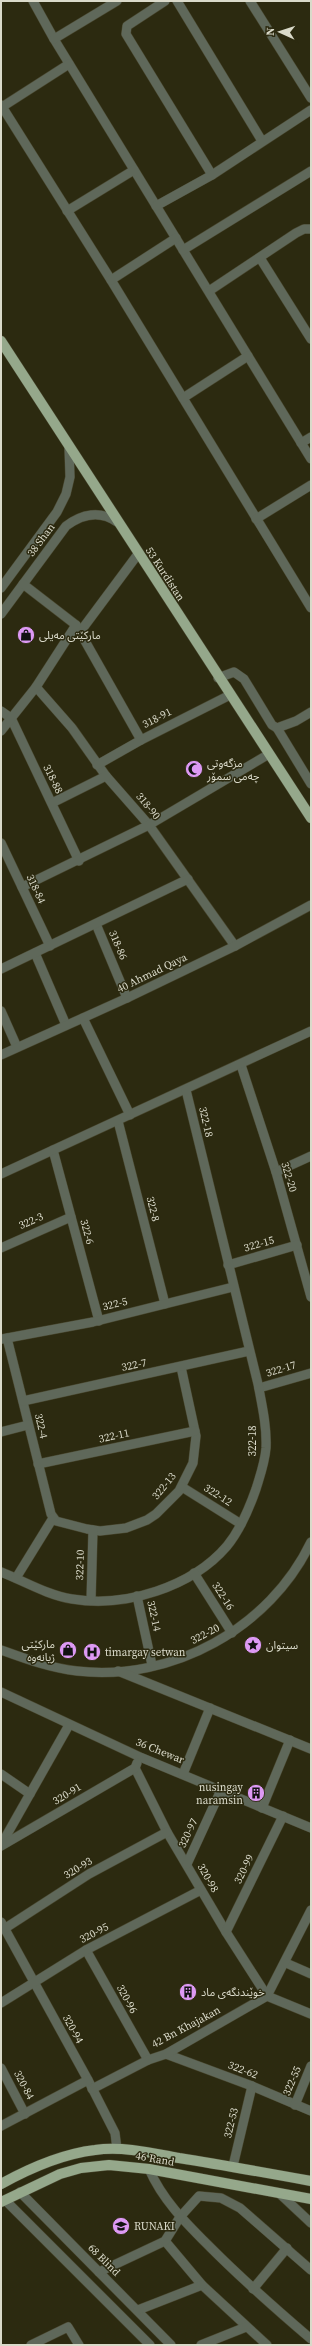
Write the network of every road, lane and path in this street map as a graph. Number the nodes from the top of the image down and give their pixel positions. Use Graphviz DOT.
graph roads {
  1 [pos="33,1"];
  2 [pos="117,1"];
  3 [pos="165,1"];
  4 [pos="177,1"];
  5 [pos="250,1"];
  6 [pos="54,39"];
  7 [pos="69,64"];
  8 [pos="311,98"];
  9 [pos="2,106"];
  10 [pos="311,110"];
  11 [pos="262,141"];
  12 [pos="134,170"];
  13 [pos="311,171"];
  14 [pos="212,174"];
  15 [pos="156,206"];
  16 [pos="67,211"];
  17 [pos="311,229"];
  18 [pos="176,238"];
  19 [pos="183,250"];
  20 [pos="260,258"];
  21 [pos="112,280"];
  22 [pos="209,291"];
  23 [pos="311,339"];
  24 [pos="1,341"];
  25 [pos="248,356"];
  26 [pos="183,398"];
  27 [pos="311,437"];
  28 [pos="301,443"];
  29 [pos="69,448"];
  30 [pos="311,459"];
  31 [pos="311,485"];
  32 [pos="256,520"];
  33 [pos="117,522"];
  34 [pos="138,554"];
  35 [pos="23,584"];
  36 [pos="1,586"];
  37 [pos="311,608"];
  38 [pos="1,614"];
  39 [pos="78,629"];
  40 [pos="218,678"];
  41 [pos="36,687"];
  42 [pos="230,695"];
  43 [pos="1,710"];
  44 [pos="311,712"];
  45 [pos="11,718"];
  46 [pos="277,728"];
  47 [pos="1,731"];
  48 [pos="141,740"];
  49 [pos="269,754"];
  50 [pos="97,765"];
  51 [pos="106,776"];
  52 [pos="311,784"];
  53 [pos="52,803"];
  54 [pos="311,818"];
  55 [pos="148,825"];
  56 [pos="1,843"];
  57 [pos="79,861"];
  58 [pos="188,879"];
  59 [pos="22,887"];
  60 [pos="311,905"];
  61 [pos="96,924"];
  62 [pos="50,946"];
  63 [pos="235,946"];
  64 [pos="35,953"];
  65 [pos="1,969"];
  66 [pos="127,998"];
  67 [pos="1,1011"];
  68 [pos="83,1018"];
  69 [pos="66,1026"];
  70 [pos="311,1031"];
  71 [pos="17,1047"];
  72 [pos="1,1055"];
  73 [pos="241,1065"];
  74 [pos="186,1090"];
  75 [pos="130,1115"];
  76 [pos="118,1121"];
  77 [pos="53,1150"];
  78 [pos="311,1156"];
  79 [pos="276,1172"];
  80 [pos="1,1174"];
  81 [pos="71,1216"];
  82 [pos="297,1245"];
  83 [pos="1,1248"];
  84 [pos="228,1265"];
  85 [pos="309,1278"];
  86 [pos="233,1287"];
  87 [pos="311,1297"];
  88 [pos="165,1304"];
  89 [pos="99,1321"];
  90 [pos="4,1339"];
  91 [pos="249,1351"];
  92 [pos="181,1367"];
  93 [pos="311,1373"];
  94 [pos="259,1388"];
  95 [pos="23,1401"];
  96 [pos="28,1425"];
  97 [pos="195,1431"];
  98 [pos="1,1432"];
  99 [pos="38,1464"];
  100 [pos="182,1486"];
  101 [pos="53,1518"];
  102 [pos="242,1524"];
  103 [pos="93,1530"];
  104 [pos="311,1542"];
  105 [pos="1,1572"];
  106 [pos="194,1573"];
  107 [pos="16,1578"];
  108 [pos="137,1596"];
  109 [pos="91,1600"];
  110 [pos="232,1633"];
  111 [pos="1,1650"];
  112 [pos="152,1665"];
  113 [pos="117,1671"];
  114 [pos="1,1692"];
  115 [pos="210,1708"];
  116 [pos="68,1725"];
  117 [pos="290,1740"];
  118 [pos="311,1749"];
  119 [pos="140,1757"];
  120 [pos="135,1768"];
  121 [pos="1,1774"];
  122 [pos="183,1774"];
  123 [pos="221,1790"];
  124 [pos="30,1794"];
  125 [pos="262,1808"];
  126 [pos="283,1816"];
  127 [pos="311,1828"];
  128 [pos="167,1832"];
  129 [pos="1,1846"];
  130 [pos="187,1864"];
  131 [pos="201,1890"];
  132 [pos="311,1910"];
  133 [pos="3,1926"];
  134 [pos="226,1932"];
  135 [pos="86,1950"];
  136 [pos="286,1963"];
  137 [pos="311,1974"];
  138 [pos="34,1983"];
  139 [pos="268,1996"];
  140 [pos="1,2003"];
  141 [pos="311,2014"];
  142 [pos="166,2054"];
  143 [pos="148,2060"];
  144 [pos="311,2066"];
  145 [pos="1,2068"];
  146 [pos="88,2080"];
  147 [pos="252,2086"];
  148 [pos="92,2089"];
  149 [pos="295,2105"];
  150 [pos="311,2111"];
  151 [pos="25,2114"];
  152 [pos="1,2126"];
  153 [pos="117,2149"];
  154 [pos="189,2159"];
  155 [pos="233,2166"];
  156 [pos="149,2169"];
  157 [pos="186,2177"];
  158 [pos="311,2181"];
  159 [pos="1,2184"];
  160 [pos="20,2192"];
  161 [pos="280,2194"];
  162 [pos="311,2199"];
  163 [pos="3,2201"];
  164 [pos="180,2217"];
  165 [pos="311,2223"];
  166 [pos="165,2241"];
  167 [pos="287,2248"];
  168 [pos="311,2270"];
  169 [pos="99,2272"];
  170 [pos="202,2285"];
  171 [pos="253,2289"];
  172 [pos="138,2310"];
  173 [pos="246,2327"];
  174 [pos="311,2339"];
  175 [pos="31,2345"];
  176 [pos="79,2345"];
  177 [pos="150,2345"];
  178 [pos="171,2345"];
  179 [pos="202,2345"];
  180 [pos="267,2345"];
  1 -- 6 [label="street"];
  2 -- 6 [label="street"];
  3 -- 14 [label="street"];
  4 -- 11 [label="street"];
  5 -- 8 [label="street"];
  6 -- 7 [label="street"];
  7 -- 9 [label="street"];
  7 -- 12 [label="street"];
  9 -- 16 [label="street"];
  10 -- 11 [label="street"];
  11 -- 14 [label="street"];
  12 -- 15 [label="street"];
  12 -- 16 [label="street"];
  13 -- 19 [label="street"];
  14 -- 15 [label="street"];
  15 -- 18 [label="street"];
  16 -- 21 [label="street"];
  17 -- 20 [label="street"];
  18 -- 19 [label="street"];
  18 -- 21 [label="street"];
  19 -- 22 [label="street"];
  20 -- 22 [label="street"];
  20 -- 23 [label="street"];
  21 -- 26 [label="street"];
  22 -- 25 [label="street"];
  24 -- 29 [label="main road, 53 Kurdistan"];
  25 -- 26 [label="street"];
  25 -- 28 [label="street"];
  26 -- 32 [label="street"];
  27 -- 28 [label="street"];
  28 -- 30 [label="street"];
  29 -- 33 [label="main road, 53 Kurdistan"];
  29 -- 36 [label="street, 38 Shan"];
  31 -- 32 [label="street"];
  32 -- 37 [label="street"];
  33 -- 34 [label="main road, 53 Kurdistan"];
  33 -- 35 [label="street, 38 Shan"];
  34 -- 39 [label="street"];
  34 -- 40 [label="main road, 53 Kurdistan"];
  35 -- 38 [label="street, 38 Shan"];
  35 -- 39 [label="street"];
  39 -- 41 [label="street"];
  39 -- 48 [label="street"];
  40 -- 42 [label="main road, 53 Kurdistan"];
  40 -- 46 [label="street"];
  41 -- 45 [label="street"];
  41 -- 50 [label="street, 318-90"];
  42 -- 48 [label="street, 318-91"];
  42 -- 49 [label="main road, 53 Kurdistan"];
  43 -- 45 [label="street, 318-88"];
  44 -- 46 [label="street"];
  45 -- 47 [label="street"];
  45 -- 53 [label="street, 318-88"];
  46 -- 52 [label="street"];
  48 -- 50 [label="street, 318-91"];
  49 -- 54 [label="main road, 53 Kurdistan"];
  49 -- 55 [label="street"];
  50 -- 51 [label="street, 318-90"];
  51 -- 53 [label="street"];
  51 -- 55 [label="street, 318-90"];
  53 -- 57 [label="street, 318-88"];
  55 -- 57 [label="street"];
  55 -- 58 [label="street, 318-90"];
  56 -- 59 [label="street, 318-84"];
  57 -- 59 [label="street"];
  58 -- 61 [label="street"];
  58 -- 63 [label="street, 318-90"];
  59 -- 62 [label="street, 318-84"];
  60 -- 63 [label="street, 40 Ahmad Qaya"];
  61 -- 62 [label="street"];
  61 -- 66 [label="street, 318-86"];
  62 -- 64 [label="street"];
  63 -- 66 [label="street, 40 Ahmad Qaya"];
  64 -- 65 [label="street"];
  64 -- 69 [label="street"];
  66 -- 68 [label="street, 40 Ahmad Qaya"];
  67 -- 71 [label="street"];
  68 -- 69 [label="street, 40 Ahmad Qaya"];
  68 -- 75 [label="street"];
  69 -- 71 [label="street, 40 Ahmad Qaya"];
  70 -- 73 [label="street"];
  71 -- 72 [label="street, 40 Ahmad Qaya"];
  73 -- 74 [label="street"];
  73 -- 79 [label="street, 322-20"];
  74 -- 75 [label="street"];
  74 -- 84 [label="street, 322-18"];
  75 -- 76 [label="street"];
  76 -- 77 [label="street"];
  76 -- 88 [label="street, 322-8"];
  77 -- 80 [label="street"];
  77 -- 81 [label="street, 322-6"];
  78 -- 79 [label="street"];
  79 -- 82 [label="street, 322-20"];
  81 -- 83 [label="street, 322-3"];
  81 -- 89 [label="street, 322-6"];
  82 -- 84 [label="street, 322-15"];
  82 -- 85 [label="street, 322-20"];
  84 -- 86 [label="street, 322-18"];
  85 -- 87 [label="street, 322-20"];
  86 -- 88 [label="street, 322-5"];
  86 -- 91 [label="street, 322-18"];
  88 -- 89 [label="street, 322-5"];
  89 -- 90 [label="street, 322-5"];
  90 -- 95 [label="street, 322-4"];
  91 -- 92 [label="street, 322-7"];
  91 -- 94 [label="street, 322-18"];
  92 -- 95 [label="street, 322-7"];
  92 -- 97 [label="street, 322-13"];
  93 -- 94 [label="street, 322-17"];
  94 -- 102 [label="street, 322-18"];
  95 -- 96 [label="street, 322-4"];
  96 -- 98 [label="street"];
  96 -- 99 [label="street, 322-4"];
  97 -- 99 [label="street, 322-11"];
  97 -- 100 [label="street, 322-13"];
  99 -- 101 [label="street, 322-4"];
  100 -- 102 [label="street, 322-12"];
  100 -- 103 [label="street, 322-13"];
  101 -- 103 [label="street, 322-13"];
  101 -- 107 [label="street"];
  102 -- 106 [label="street, 322-18"];
  103 -- 109 [label="street, 322-10"];
  104 -- 110 [label="street, 322-20"];
  105 -- 107 [label="street, 322-18"];
  106 -- 108 [label="street, 322-18"];
  106 -- 110 [label="street, 322-16"];
  107 -- 109 [label="street, 322-18"];
  108 -- 109 [label="street, 322-18"];
  108 -- 112 [label="street, 322-14"];
  110 -- 112 [label="street, 322-20"];
  111 -- 113 [label="street, 322-20"];
  112 -- 113 [label="street, 322-20"];
  113 -- 115 [label="street"];
  114 -- 116 [label="street, 36 Chewar"];
  115 -- 117 [label="street"];
  115 -- 122 [label="street"];
  116 -- 119 [label="street, 36 Chewar"];
  116 -- 124 [label="street"];
  117 -- 118 [label="street"];
  117 -- 125 [label="street"];
  119 -- 120 [label="street"];
  119 -- 122 [label="street, 36 Chewar"];
  120 -- 128 [label="street, 320-98"];
  120 -- 129 [label="street, 320-91"];
  121 -- 124 [label="street"];
  122 -- 123 [label="street, 36 Chewar"];
  123 -- 125 [label="street, 36 Chewar"];
  123 -- 130 [label="street, 320-97"];
  124 -- 129 [label="street"];
  125 -- 126 [label="street, 36 Chewar"];
  126 -- 127 [label="street, 36 Chewar"];
  126 -- 134 [label="street, 320-99"];
  128 -- 130 [label="street, 320-98"];
  128 -- 133 [label="street, 320-93"];
  130 -- 131 [label="street, 320-98"];
  131 -- 134 [label="street, 320-98"];
  131 -- 135 [label="street, 320-95"];
  132 -- 136 [label="street"];
  133 -- 138 [label="street, 320-94"];
  134 -- 139 [label="street, 320-98"];
  135 -- 138 [label="street, 320-95"];
  135 -- 143 [label="street, 320-96"];
  136 -- 137 [label="street"];
  136 -- 139 [label="street"];
  138 -- 140 [label="street, 320-95"];
  138 -- 146 [label="street, 320-94"];
  139 -- 141 [label="street"];
  139 -- 142 [label="street, 42 Bn Khajakan"];
  142 -- 143 [label="street, 42 Bn Khajakan"];
  142 -- 147 [label="street, 322-62"];
  143 -- 148 [label="street, 42 Bn Khajakan"];
  144 -- 149 [label="street, 322-55"];
  145 -- 151 [label="street, 320-84"];
  146 -- 148 [label="street, 320-94"];
  146 -- 151 [label="street"];
  147 -- 149 [label="street, 322-62"];
  147 -- 155 [label="street, 322-53"];
  148 -- 153 [label="street, 320-94"];
  149 -- 150 [label="street, 322-62"];
  151 -- 152 [label="street"];
  153 -- 154 [label="main road, 46 Rand"];
  153 -- 159 [label="main road, 46 Rand"];
  154 -- 155 [label="main road, 46 Rand"];
  154 -- 157 [label="main road"];
  155 -- 158 [label="main road, 46 Rand"];
  156 -- 157 [label="main road, 46 Rand"];
  156 -- 160 [label="main road, 46 Rand"];
  156 -- 164 [label="street"];
  157 -- 161 [label="main road, 46 Rand"];
  160 -- 163 [label="main road, 46 Rand"];
  160 -- 169 [label="street, 68 Blind"];
  161 -- 162 [label="main road, 46 Rand"];
  161 -- 165 [label="street"];
  163 -- 177 [label="street"];
  164 -- 166 [label="street"];
  164 -- 167 [label="street"];
  164 -- 171 [label="street"];
  166 -- 169 [label="street"];
  166 -- 170 [label="street"];
  167 -- 168 [label="street"];
  167 -- 171 [label="street"];
  169 -- 172 [label="street, 68 Blind"];
  170 -- 172 [label="street"];
  170 -- 173 [label="street"];
  171 -- 174 [label="street"];
  172 -- 178 [label="street, 68 Blind"];
  173 -- 179 [label="street"];
  173 -- 180 [label="street"];
  175 -- 176 [label="street"];
}
